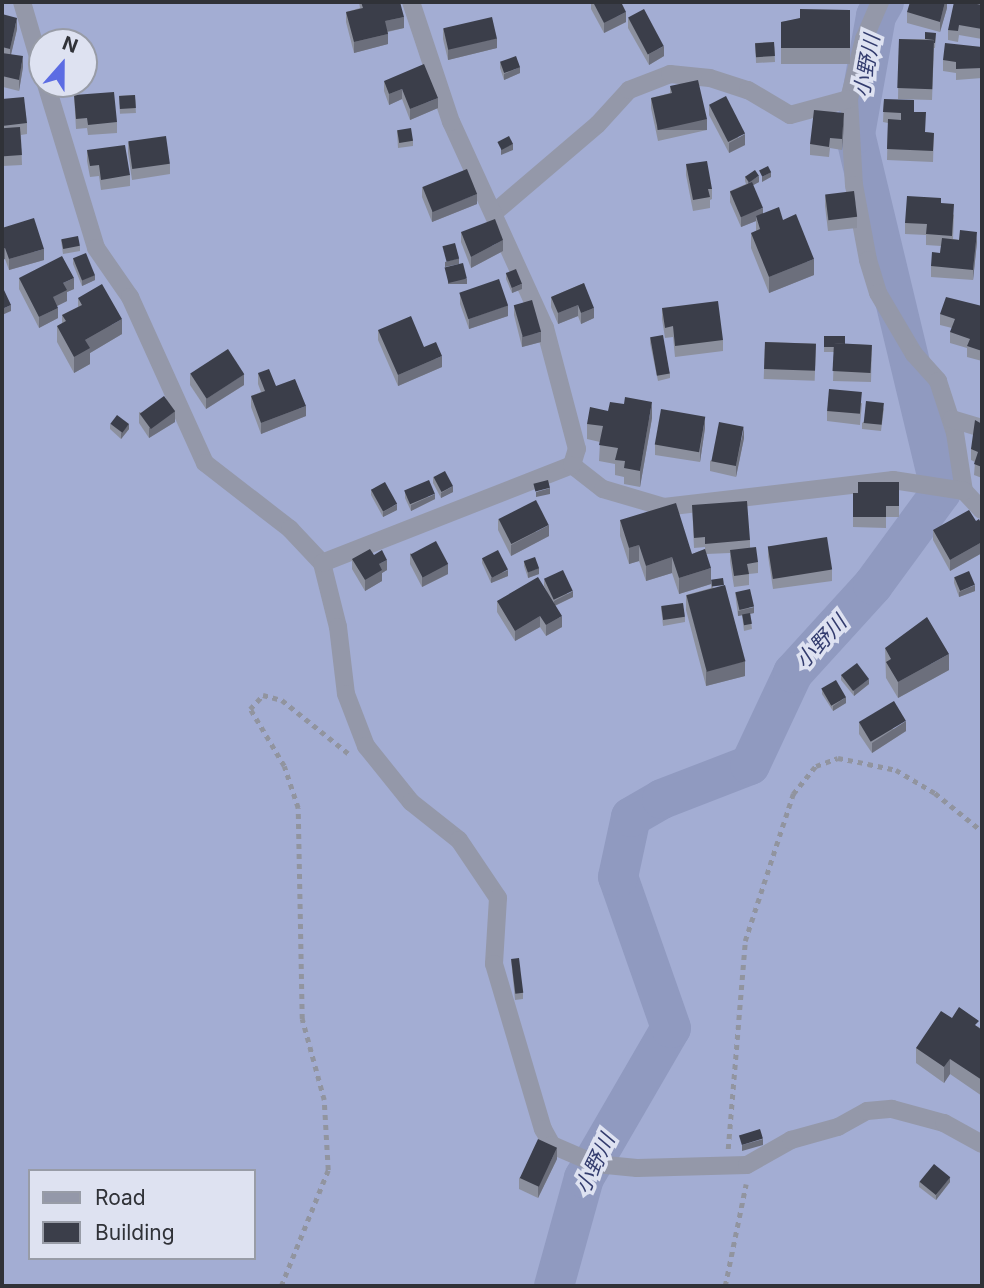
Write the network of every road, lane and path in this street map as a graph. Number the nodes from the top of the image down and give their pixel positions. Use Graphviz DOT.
graph roads {
  1 [pos="22,2"];
  2 [pos="411,2"];
  3 [pos="880,2"];
  4 [pos="971,2"];
  5 [pos="982,5"];
  6 [pos="30,28"];
  7 [pos="50,98"];
  8 [pos="849,99"];
  9 [pos="495,212"];
  10 [pos="952,419"];
  11 [pos="982,428"];
  12 [pos="572,465"];
  13 [pos="964,491"];
  14 [pos="982,510"];
  15 [pos="322,563"];
  16 [pos="366,746"];
  17 [pos="982,831"];
  18 [pos="982,1144"];
  19 [pos="727,1164"];
  20 [pos="747,1165"];
  21 [pos="281,1286"];
  22 [pos="725,1286"];
  1 -- 6 [label="street"];
  2 -- 9 [label="street"];
  3 -- 8 [label="street"];
  4 -- 5 [label="street"];
  7 -- 15 [label="street"];
  8 -- 9 [label="street"];
  8 -- 10 [label="street"];
  9 -- 12 [label="street"];
  10 -- 11 [label="street"];
  10 -- 13 [label="street"];
  12 -- 13 [label="street"];
  12 -- 15 [label="street"];
  13 -- 14 [label="street"];
  15 -- 16 [label="street"];
  16 -- 19 [label="street"];
  16 -- 21 [label="path"];
  17 -- 19 [label="path"];
  18 -- 20 [label="street"];
  19 -- 20 [label="street"];
  20 -- 22 [label="path"];
}
